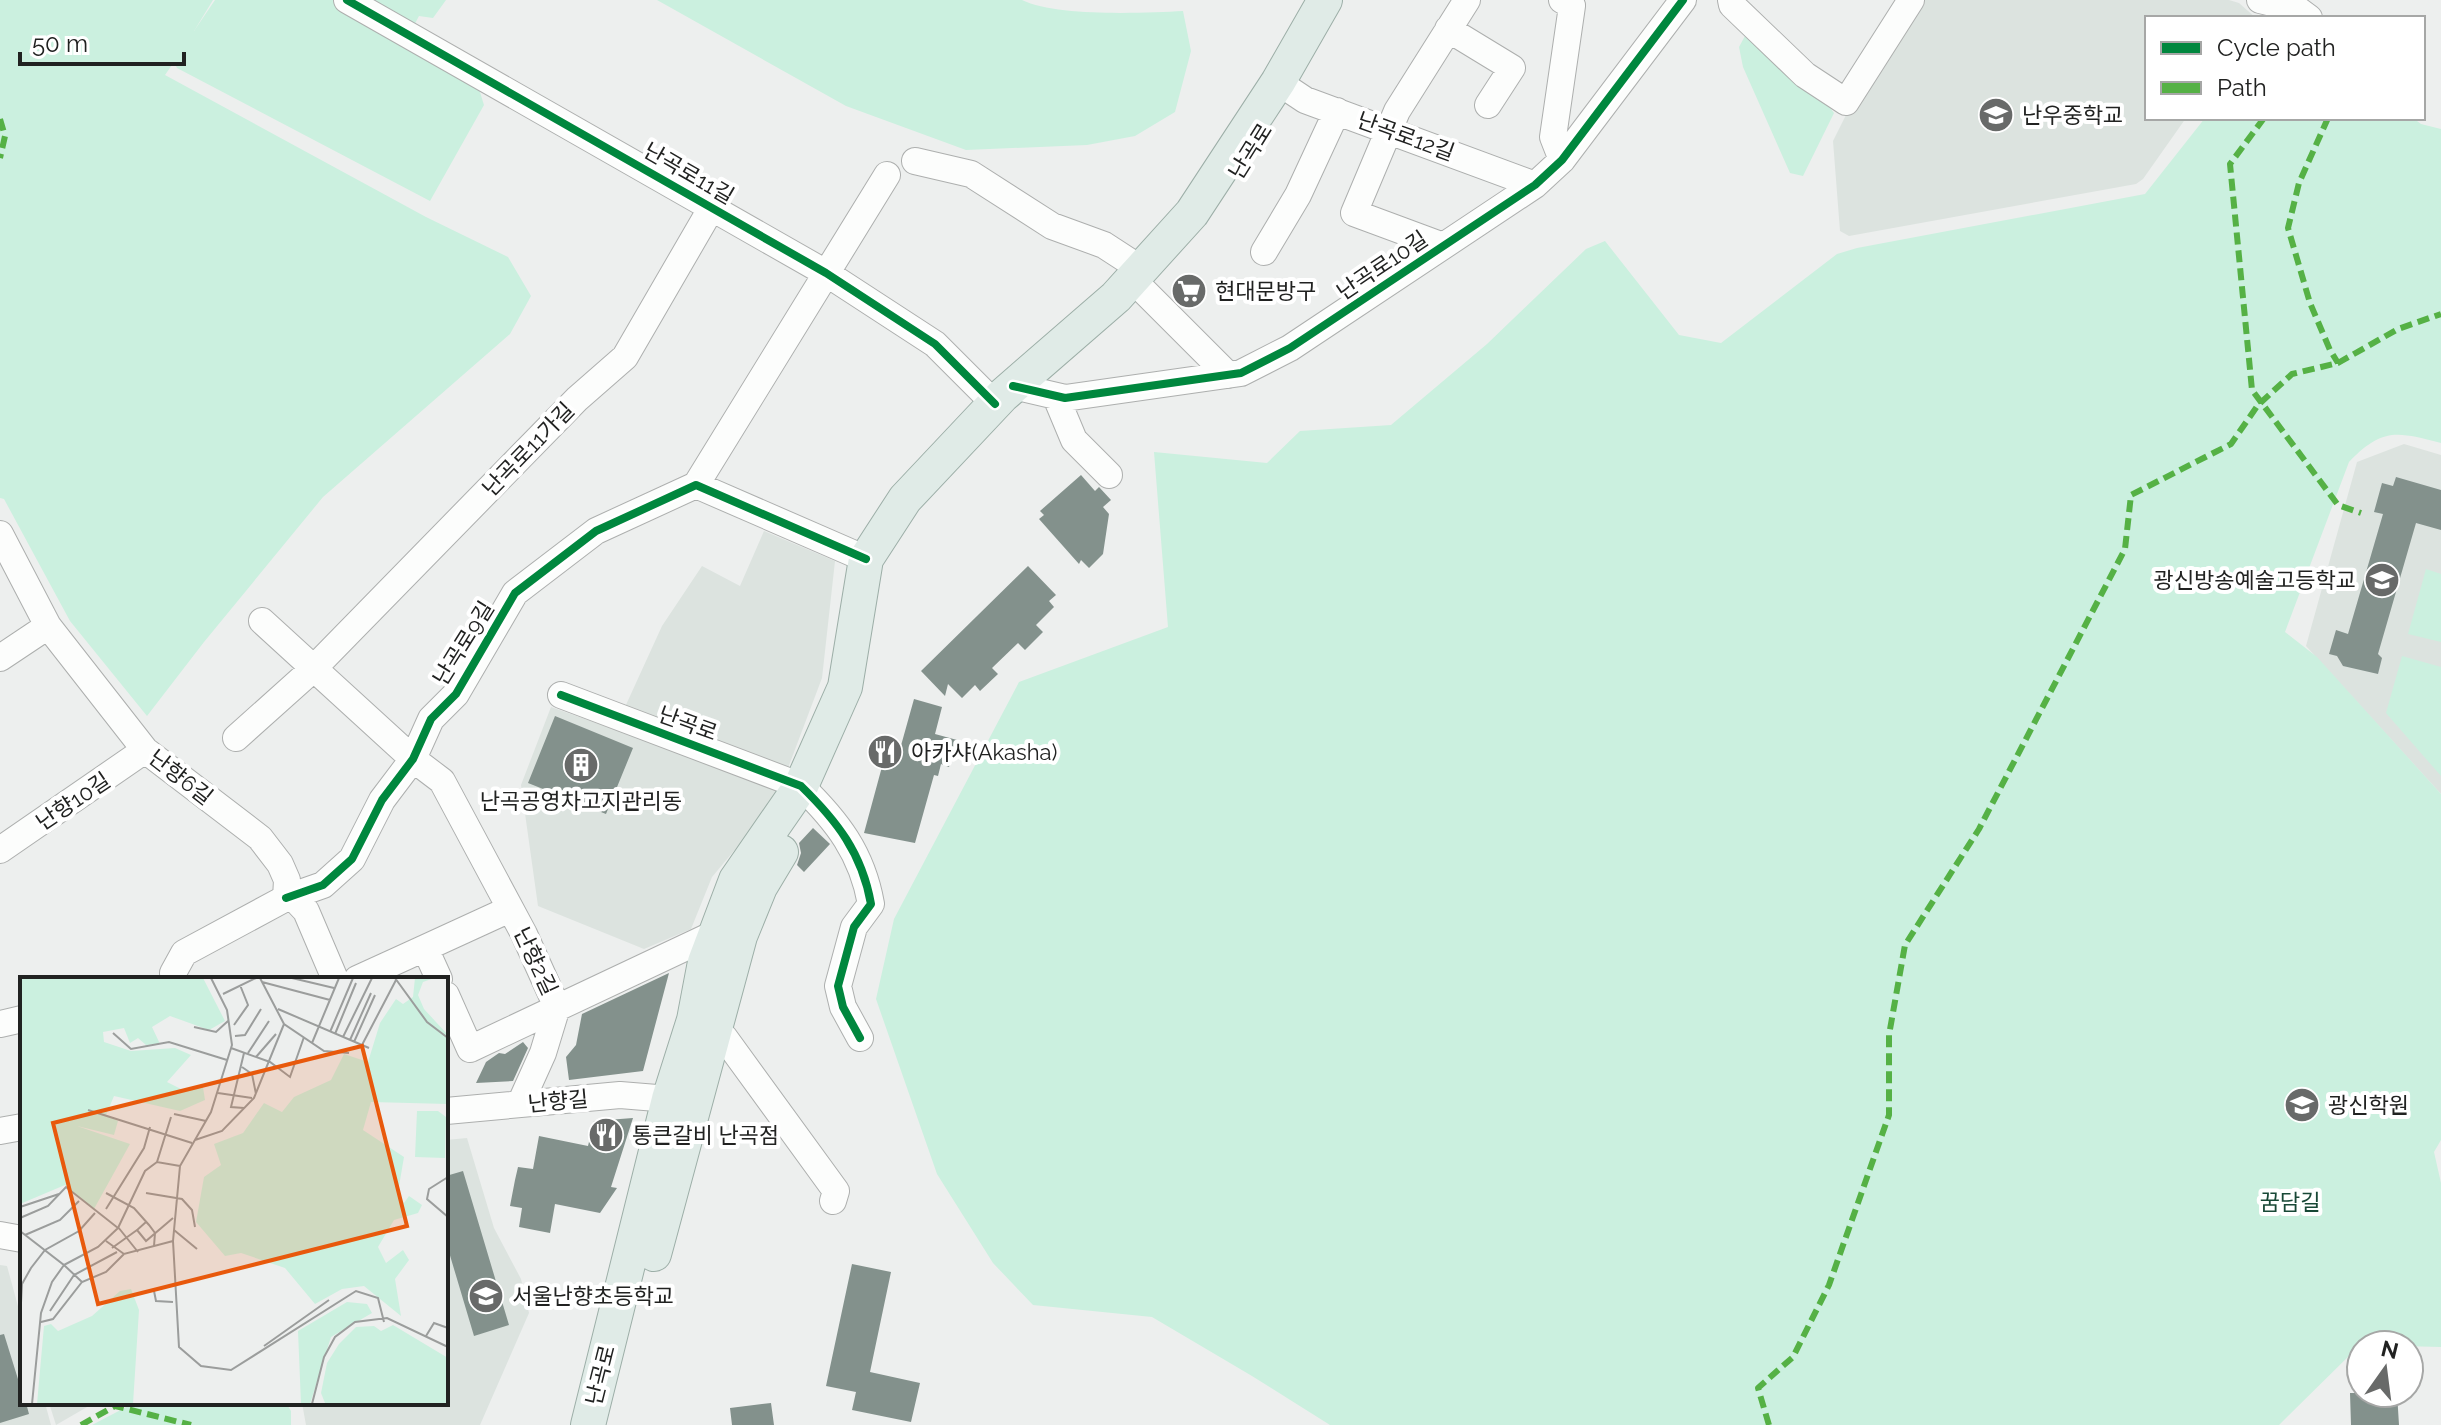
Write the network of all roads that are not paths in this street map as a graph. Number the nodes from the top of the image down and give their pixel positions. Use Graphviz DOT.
graph roads {
  1 [pos="347,0"];
  2 [pos="1325,0"];
  3 [pos="1342,0"];
  4 [pos="1467,0"];
  5 [pos="1562,0"];
  6 [pos="1683,0"];
  7 [pos="1731,0"];
  8 [pos="1911,0"];
  9 [pos="2260,0"];
  10 [pos="2306,16"];
  11 [pos="1448,29"];
  12 [pos="1284,86"];
  13 [pos="1488,105"];
  14 [pos="1337,111"];
  15 [pos="1388,129"];
  16 [pos="1562,160"];
  17 [pos="915,161"];
  18 [pos="887,175"];
  19 [pos="1535,185"];
  20 [pos="712,207"];
  21 [pos="1443,246"];
  22 [pos="1264,252"];
  23 [pos="826,273"];
  24 [pos="1139,279"];
  25 [pos="1228,375"];
  26 [pos="1023,394"];
  27 [pos="1109,475"];
  28 [pos="696,485"];
  29 [pos="0,534"];
  30 [pos="866,559"];
  31 [pos="262,621"];
  32 [pos="48,626"];
  33 [pos="0,658"];
  34 [pos="313,669"];
  35 [pos="561,695"];
  36 [pos="236,738"];
  37 [pos="145,750"];
  38 [pos="413,759"];
  39 [pos="808,793"];
  40 [pos="0,850"];
  41 [pos="288,896"];
  42 [pos="510,909"];
  43 [pos="716,933"];
  44 [pos="425,948"];
  45 [pos="169,977"];
  46 [pos="334,977"];
  47 [pos="361,977"];
  48 [pos="438,977"];
  49 [pos="448,1000"];
  50 [pos="557,1007"];
  51 [pos="20,1019"];
  52 [pos="0,1024"];
  53 [pos="705,1026"];
  54 [pos="860,1038"];
  55 [pos="669,1099"];
  56 [pos="520,1104"];
  57 [pos="448,1111"];
  58 [pos="20,1127"];
  59 [pos="0,1131"];
  60 [pos="833,1201"];
  61 [pos="0,1235"];
  62 [pos="20,1239"];
  63 [pos="588,1425"];
  64 [pos="611,1425"];
  1 -- 20 [label="street, 난곡로11길"];
  2 -- 12 [label="main road, 난곡로"];
  3 -- 12 [label="main road, 난곡로"];
  4 -- 11 [label="street"];
  5 -- 16 [label="street"];
  6 -- 16 [label="street, 난곡로10길"];
  7 -- 8 [label="street"];
  9 -- 10 [label="street"];
  11 -- 13 [label="street"];
  11 -- 15 [label="street"];
  12 -- 14 [label="street, 난곡로12길"];
  12 -- 24 [label="main road, 난곡로"];
  14 -- 15 [label="street, 난곡로12길"];
  14 -- 22 [label="street"];
  15 -- 19 [label="street, 난곡로12길"];
  15 -- 21 [label="street"];
  16 -- 19 [label="street, 난곡로10길"];
  17 -- 24 [label="street"];
  18 -- 23 [label="street"];
  19 -- 21 [label="street, 난곡로10길"];
  20 -- 23 [label="street, 난곡로11길"];
  20 -- 34 [label="street, 난곡로11가길"];
  21 -- 25 [label="street, 난곡로10길"];
  23 -- 26 [label="street, 난곡로11길"];
  23 -- 28 [label="street"];
  24 -- 25 [label="street"];
  24 -- 26 [label="main road, 난곡로"];
  25 -- 26 [label="street, 난곡로10길"];
  26 -- 27 [label="street"];
  26 -- 30 [label="main road, 난곡로"];
  26 -- 39 [label="main road, 난곡로"];
  28 -- 30 [label="street"];
  28 -- 38 [label="street, 난곡로9길"];
  29 -- 32 [label="street, 난향6길"];
  30 -- 39 [label="main road, 난곡로"];
  31 -- 34 [label="street"];
  32 -- 33 [label="street"];
  32 -- 37 [label="street, 난향6길"];
  34 -- 36 [label="street, 난곡로11가길"];
  34 -- 38 [label="street"];
  35 -- 39 [label="street, 난곡로"];
  37 -- 40 [label="street, 난향10길"];
  37 -- 41 [label="street, 난향6길"];
  38 -- 41 [label="street, 난곡로9길"];
  38 -- 42 [label="street, 난향2길"];
  39 -- 43 [label="main road, 난곡로"];
  39 -- 53 [label="main road, 난곡로"];
  39 -- 54 [label="street"];
  41 -- 45 [label="street"];
  41 -- 46 [label="street, 난향6길"];
  42 -- 44 [label="street, 난향2길"];
  42 -- 50 [label="street, 난향2길"];
  43 -- 50 [label="street"];
  43 -- 53 [label="main road, 난곡로"];
  44 -- 47 [label="street"];
  44 -- 48 [label="street"];
  49 -- 50 [label="street"];
  50 -- 56 [label="street, 난향2길"];
  51 -- 52 [label="street"];
  53 -- 55 [label="main road, 난곡로"];
  53 -- 60 [label="street"];
  53 -- 64 [label="main road, 난곡로"];
  55 -- 56 [label="street, 난향길"];
  55 -- 63 [label="main road, 난곡로"];
  56 -- 57 [label="street, 난향길"];
  58 -- 59 [label="street"];
  61 -- 62 [label="street"];
}
